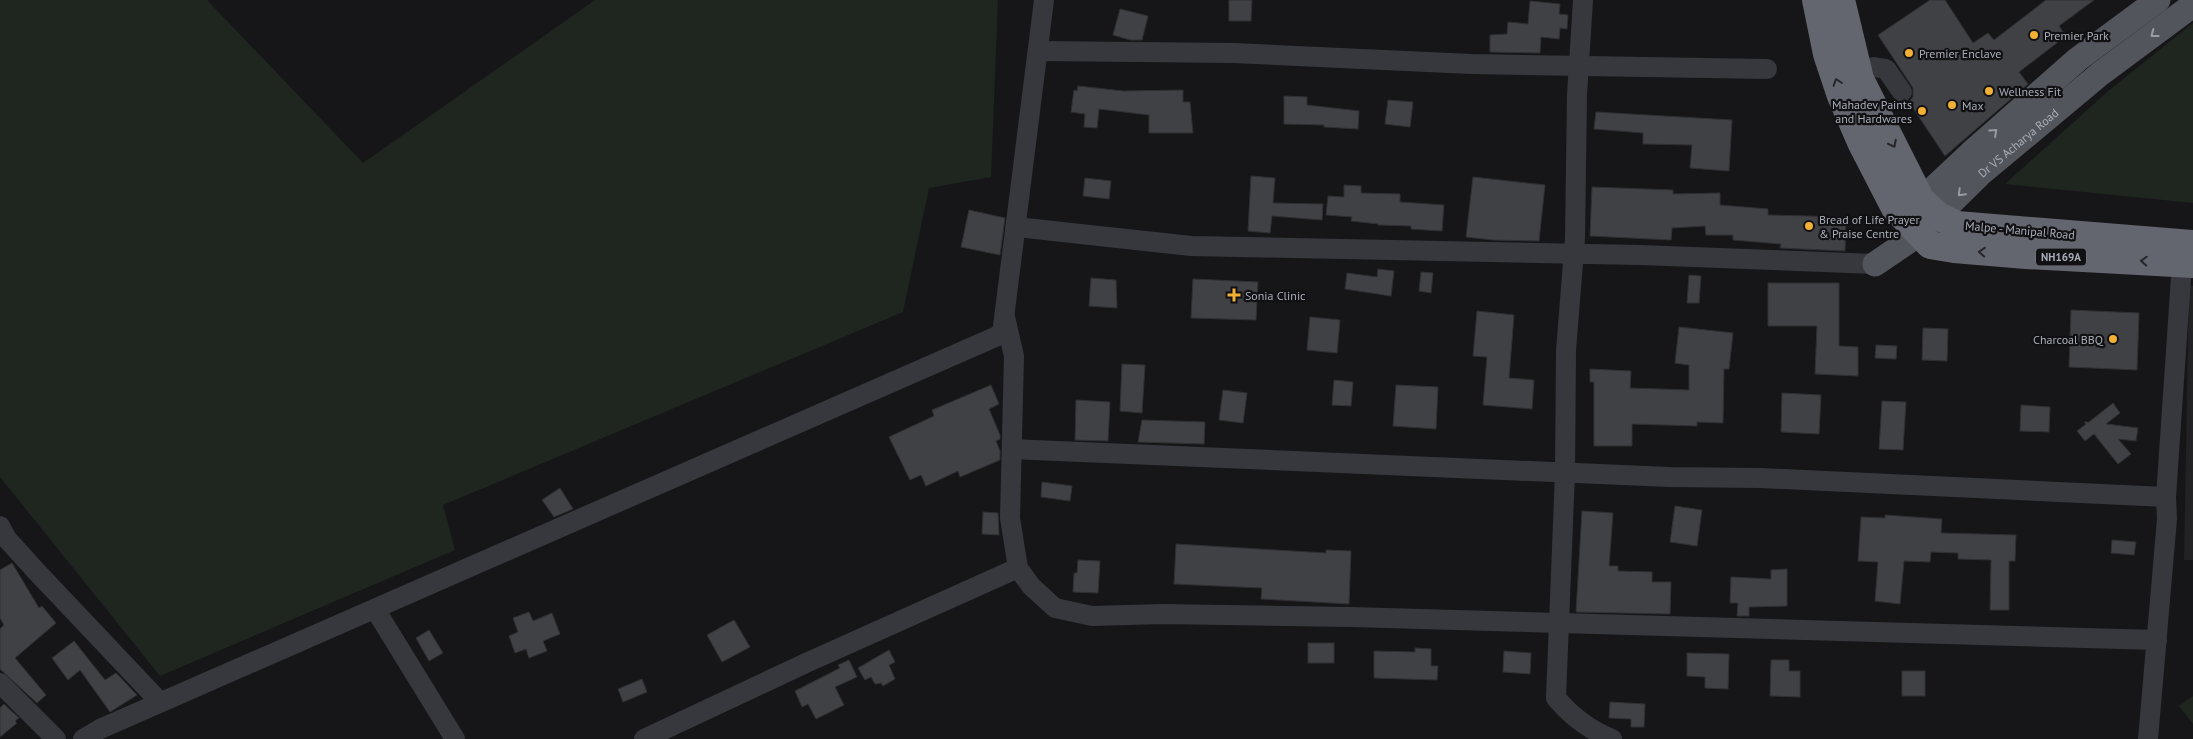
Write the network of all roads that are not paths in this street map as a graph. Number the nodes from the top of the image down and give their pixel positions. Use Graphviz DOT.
graph roads {
  1 [pos="1044,0"];
  2 [pos="1583,0"];
  3 [pos="1816,0"];
  4 [pos="1841,0"];
  5 [pos="2158,0"];
  6 [pos="2193,5"];
  7 [pos="1038,51"];
  8 [pos="1578,65"];
  9 [pos="1767,69"];
  10 [pos="1859,72"];
  11 [pos="1902,92"];
  12 [pos="1921,217"];
  13 [pos="1016,227"];
  14 [pos="1573,254"];
  15 [pos="2189,257"];
  16 [pos="1875,264"];
  17 [pos="1004,317"];
  18 [pos="1012,449"];
  19 [pos="1564,473"];
  20 [pos="2166,497"];
  21 [pos="0,526"];
  22 [pos="1018,568"];
  23 [pos="375,609"];
  24 [pos="1559,624"];
  25 [pos="2157,640"];
  26 [pos="0,683"];
  27 [pos="160,702"];
  28 [pos="56,739"];
  29 [pos="83,739"];
  30 [pos="455,739"];
  31 [pos="644,739"];
  32 [pos="1612,739"];
  33 [pos="2148,739"];
  1 -- 7 [label="street"];
  2 -- 8 [label="street"];
  12 -- 3 [label="highway, one-way"];
  4 -- 10 [label="highway"];
  12 -- 5 [label="main road, Dr VS Acharya Road, one-way"];
  6 -- 12 [label="main road, Dr VS Acharya Road, one-way"];
  7 -- 8 [label="street"];
  7 -- 13 [label="street"];
  8 -- 9 [label="street"];
  8 -- 14 [label="street"];
  10 -- 11 [label="street"];
  10 -- 12 [label="highway, one-way"];
  12 -- 15 [label="highway, Malpe - Manipal Road / NH169A"];
  12 -- 16 [label="main road"];
  13 -- 14 [label="street"];
  13 -- 17 [label="street"];
  14 -- 16 [label="street"];
  14 -- 19 [label="street"];
  15 -- 20 [label="street"];
  17 -- 18 [label="street"];
  17 -- 23 [label="street"];
  18 -- 19 [label="street"];
  18 -- 22 [label="street"];
  19 -- 20 [label="street"];
  19 -- 24 [label="street"];
  20 -- 25 [label="street"];
  21 -- 27 [label="street"];
  22 -- 24 [label="street"];
  22 -- 31 [label="street"];
  23 -- 27 [label="street"];
  23 -- 30 [label="street"];
  24 -- 25 [label="street"];
  24 -- 32 [label="street"];
  25 -- 33 [label="street"];
  26 -- 28 [label="street"];
  27 -- 29 [label="street"];
}
